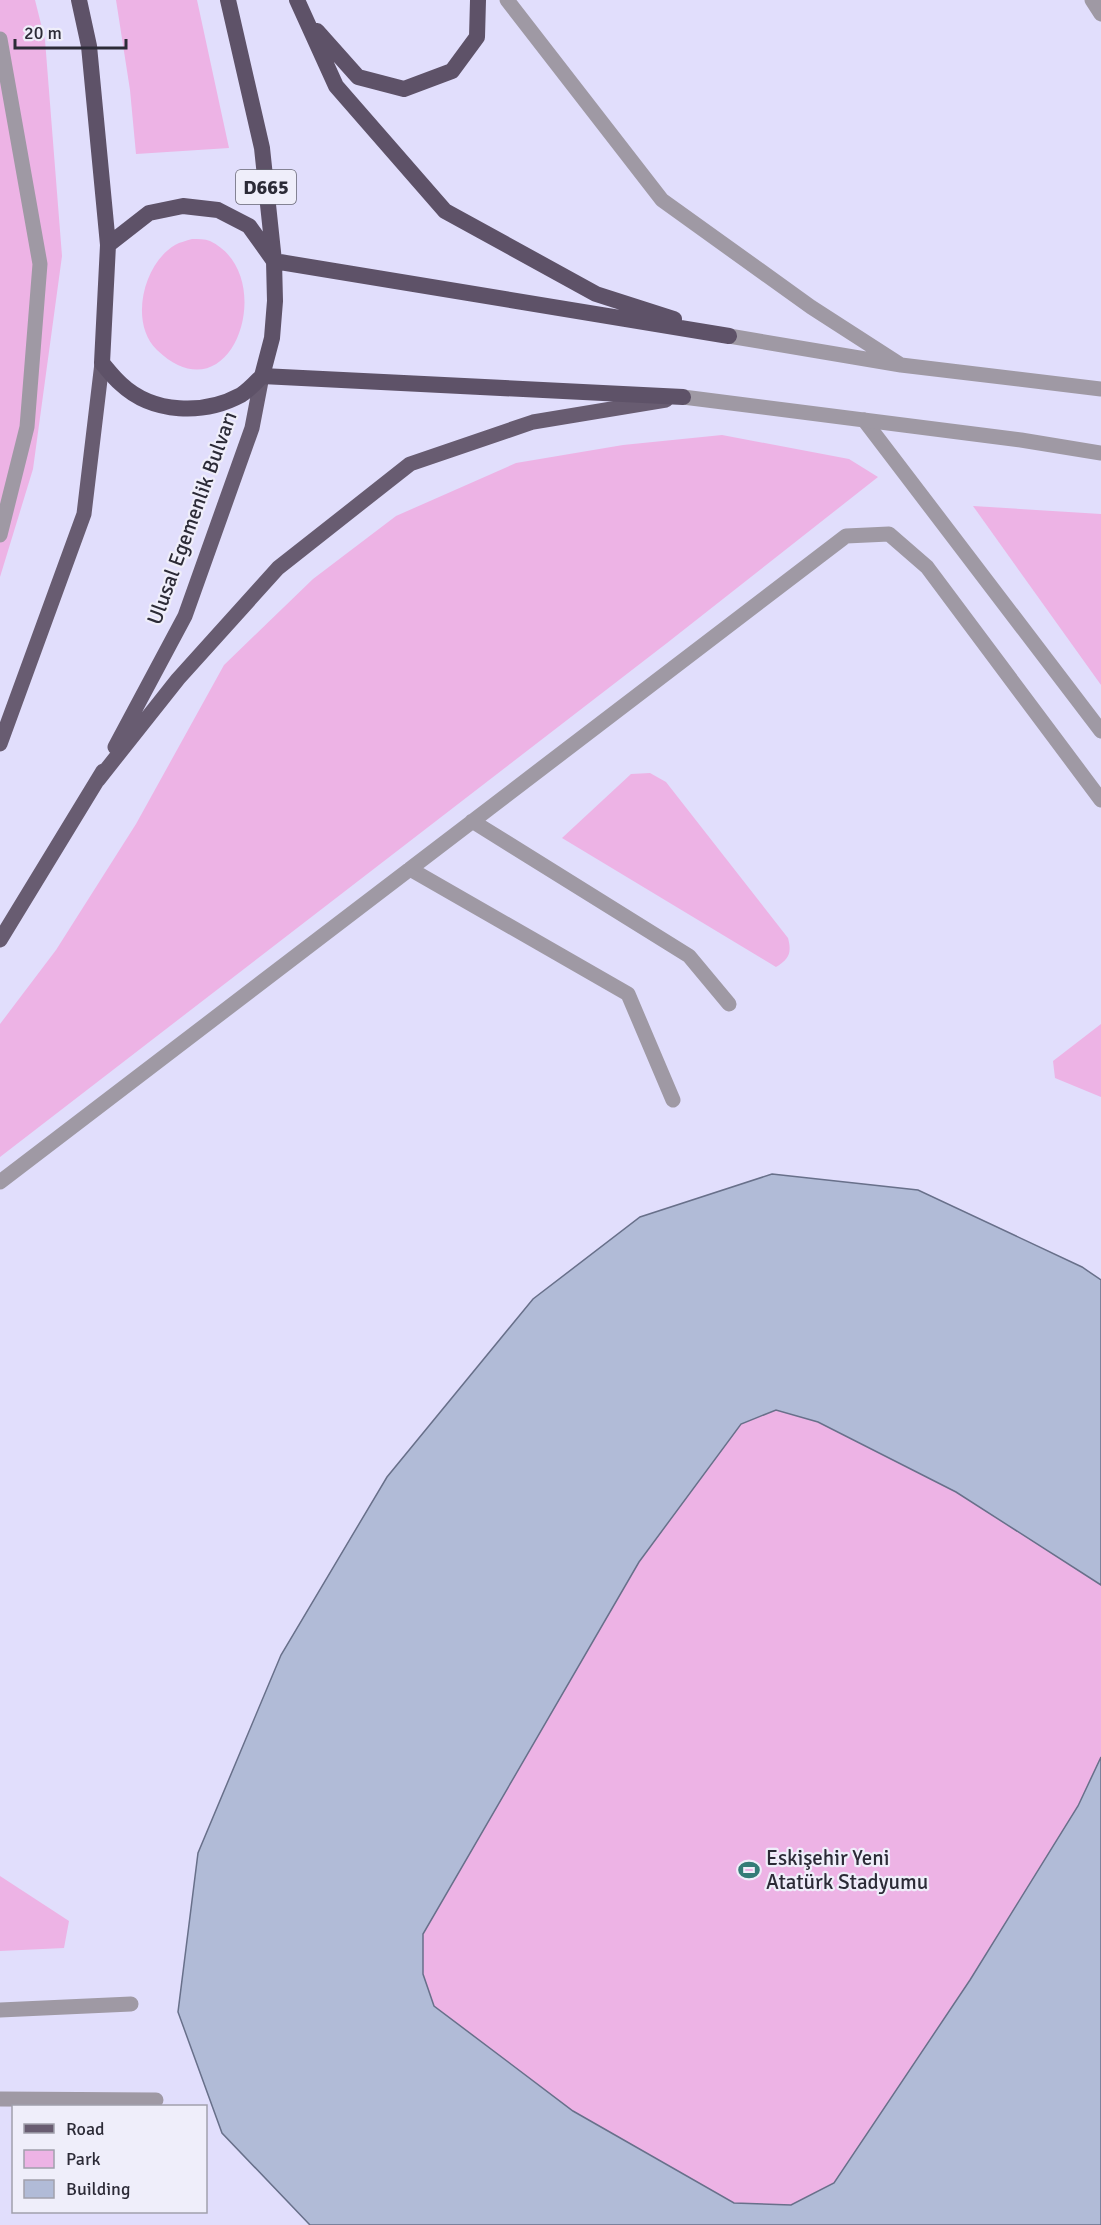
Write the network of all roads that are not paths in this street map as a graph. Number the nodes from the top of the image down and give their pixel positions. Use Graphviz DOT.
graph roads {
  1 [pos="79,0"];
  2 [pos="228,0"];
  3 [pos="297,0"];
  4 [pos="478,0"];
  5 [pos="507,0"];
  6 [pos="1092,0"];
  7 [pos="1101,14"];
  8 [pos="306,19"];
  9 [pos="0,39"];
  10 [pos="108,245"];
  11 [pos="274,261"];
  12 [pos="729,336"];
  13 [pos="102,363"];
  14 [pos="901,365"];
  15 [pos="262,376"];
  16 [pos="1101,389"];
  17 [pos="683,398"];
  18 [pos="864,420"];
  19 [pos="1101,453"];
  20 [pos="0,535"];
  21 [pos="1101,731"];
  22 [pos="0,744"];
  23 [pos="98,780"];
  24 [pos="1101,800"];
  25 [pos="472,821"];
  26 [pos="410,869"];
  27 [pos="0,940"];
  28 [pos="729,1004"];
  29 [pos="673,1100"];
  30 [pos="0,1182"];
  31 [pos="131,2004"];
  32 [pos="0,2010"];
  33 [pos="0,2099"];
  34 [pos="156,2100"];
  1 -- 10 [label="highway"];
  2 -- 11 [label="highway, Ulusal Egemenlik Bulvarı / D665"];
  3 -- 8 [label="highway"];
  4 -- 8 [label="highway"];
  5 -- 14 [label="street"];
  6 -- 7 [label="street"];
  8 -- 12 [label="highway"];
  9 -- 20 [label="street"];
  10 -- 11 [label="highway"];
  10 -- 13 [label="highway"];
  11 -- 12 [label="highway"];
  11 -- 15 [label="highway, Ulusal Egemenlik Bulvarı / D665"];
  12 -- 14 [label="street"];
  13 -- 15 [label="highway"];
  13 -- 22 [label="main road"];
  14 -- 16 [label="street"];
  15 -- 17 [label="highway"];
  15 -- 23 [label="main road, Ulusal Egemenlik Bulvarı"];
  17 -- 18 [label="street"];
  17 -- 23 [label="main road"];
  18 -- 19 [label="street"];
  18 -- 21 [label="street"];
  23 -- 27 [label="main road, Ulusal Egemenlik Bulvarı"];
  24 -- 25 [label="street"];
  25 -- 26 [label="street"];
  25 -- 28 [label="street"];
  26 -- 29 [label="street"];
  26 -- 30 [label="street"];
  31 -- 32 [label="street"];
  33 -- 34 [label="street"];
}
